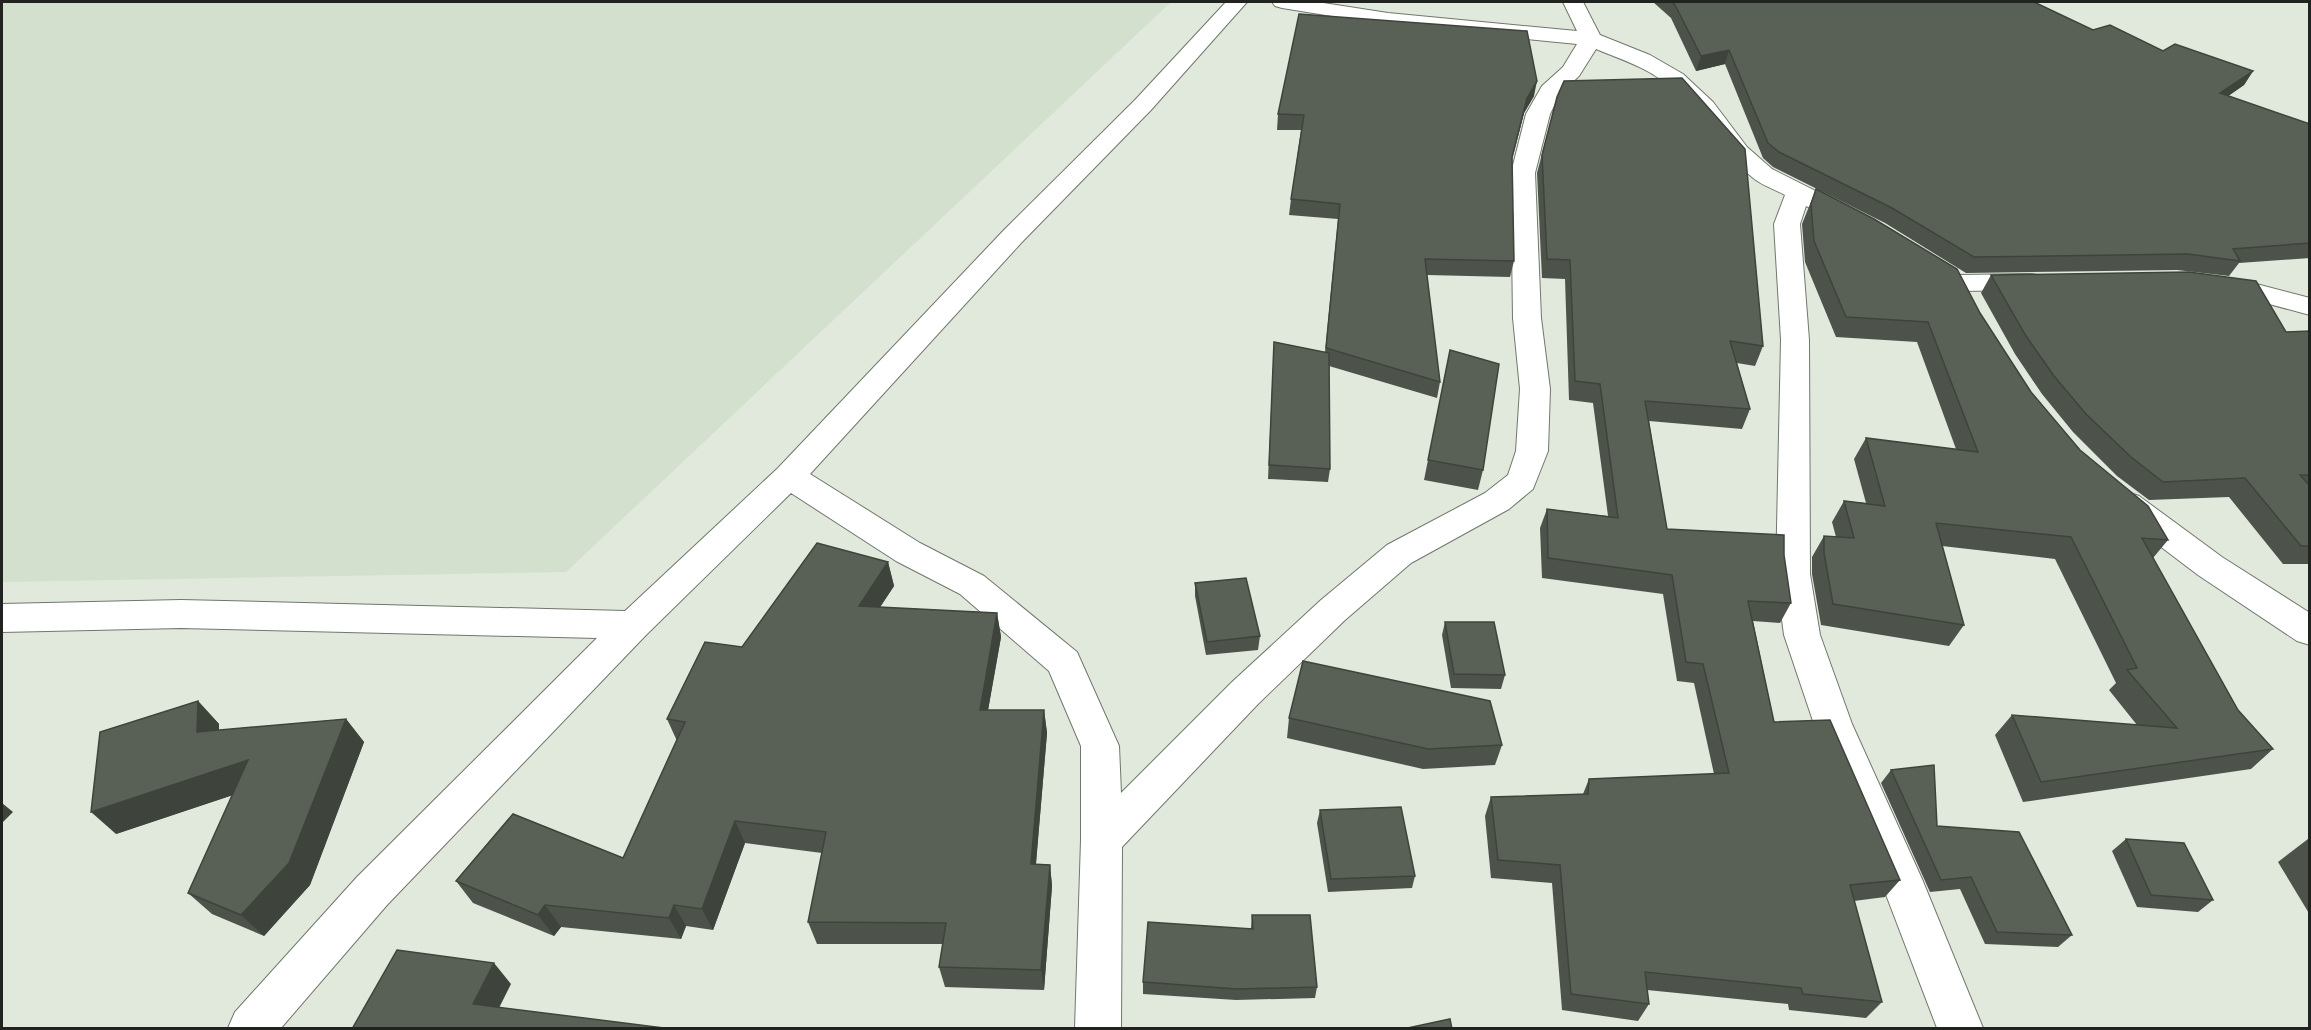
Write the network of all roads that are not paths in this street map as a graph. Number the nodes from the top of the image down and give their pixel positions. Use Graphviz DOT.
graph roads {
  1 [pos="1237,2"];
  2 [pos="1282,2"];
  3 [pos="1573,2"];
  4 [pos="1591,39"];
  5 [pos="1798,192"];
  6 [pos="1875,231"];
  7 [pos="2062,281"];
  8 [pos="2188,282"];
  9 [pos="1957,286"];
  10 [pos="2310,307"];
  11 [pos="789,476"];
  12 [pos="2111,490"];
  13 [pos="2,618"];
  14 [pos="633,626"];
  15 [pos="2310,631"];
  16 [pos="1102,840"];
  17 [pos="251,1029"];
  18 [pos="1098,1029"];
  19 [pos="1960,1029"];
  1 -- 11 [label="street"];
  2 -- 4 [label="street"];
  3 -- 4 [label="street"];
  4 -- 5 [label="street"];
  4 -- 16 [label="street"];
  5 -- 6 [label="street"];
  5 -- 19 [label="street"];
  7 -- 9 [label="street"];
  8 -- 10 [label="street"];
  11 -- 14 [label="street"];
  11 -- 16 [label="street"];
  12 -- 15 [label="street"];
  13 -- 14 [label="street"];
  14 -- 17 [label="street"];
  16 -- 18 [label="street"];
}
